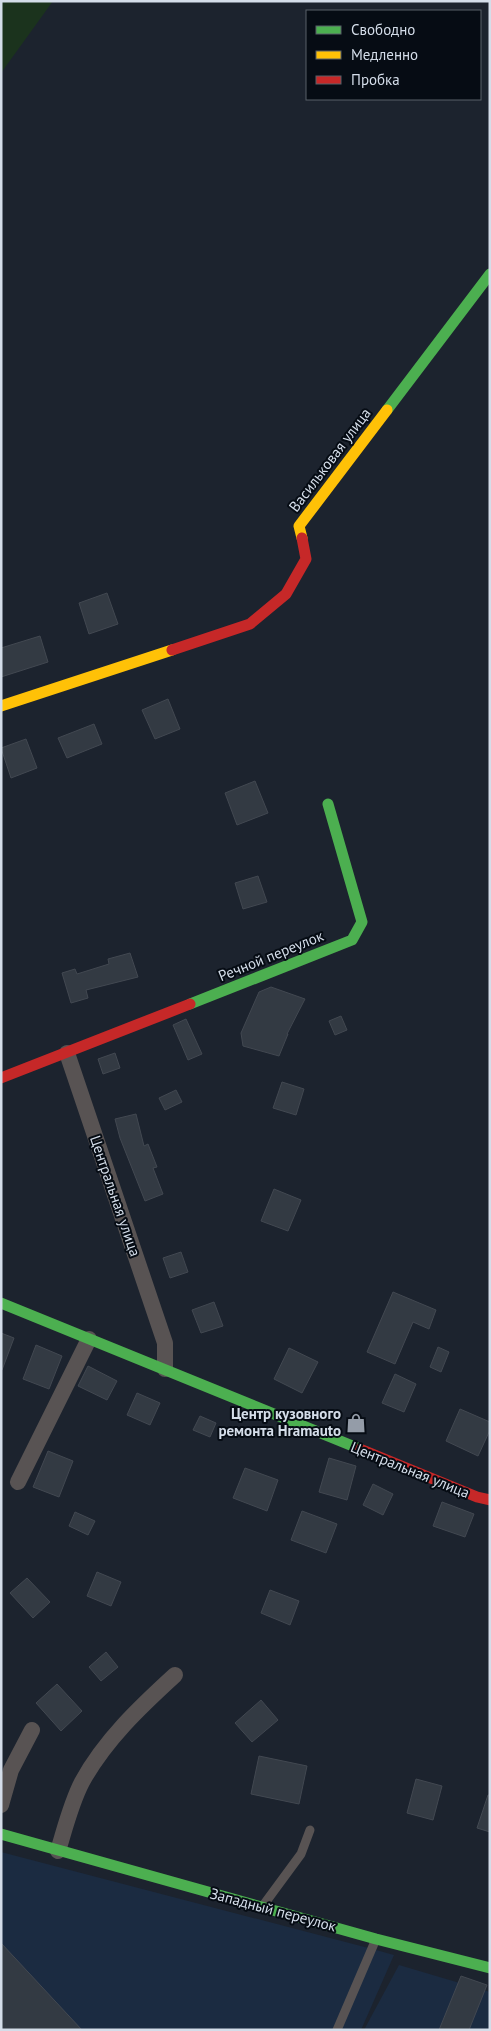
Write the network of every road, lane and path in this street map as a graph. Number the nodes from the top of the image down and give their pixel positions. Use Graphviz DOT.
graph roads {
  1 [pos="490,274"];
  2 [pos="1,706"];
  3 [pos="328,804"];
  4 [pos="67,1053"];
  5 [pos="1,1078"];
  6 [pos="1,1302"];
  7 [pos="89,1339"];
  8 [pos="165,1369"];
  9 [pos="18,1482"];
  10 [pos="490,1500"];
  11 [pos="175,1675"];
  12 [pos="32,1730"];
  13 [pos="1,1805"];
  14 [pos="310,1830"];
  15 [pos="1,1834"];
  16 [pos="58,1851"];
  17 [pos="262,1907"];
  18 [pos="376,1939"];
  19 [pos="490,1968"];
  20 [pos="337,2030"];
  1 -- 2 [label="street, Васильковая улица"];
  3 -- 4 [label="street, Речной переулок"];
  4 -- 5 [label="street, Речной переулок"];
  4 -- 8 [label="street, Центральная улица"];
  6 -- 7 [label="street, Центральная улица"];
  7 -- 8 [label="street, Центральная улица"];
  7 -- 9 [label="street"];
  8 -- 10 [label="street, Центральная улица"];
  11 -- 16 [label="street"];
  12 -- 13 [label="street"];
  14 -- 17 [label="lane"];
  15 -- 16 [label="street, Западный переулок"];
  16 -- 17 [label="street, Западный переулок"];
  17 -- 18 [label="street, Западный переулок"];
  18 -- 19 [label="street, Западный переулок"];
  18 -- 20 [label="lane"];
}
